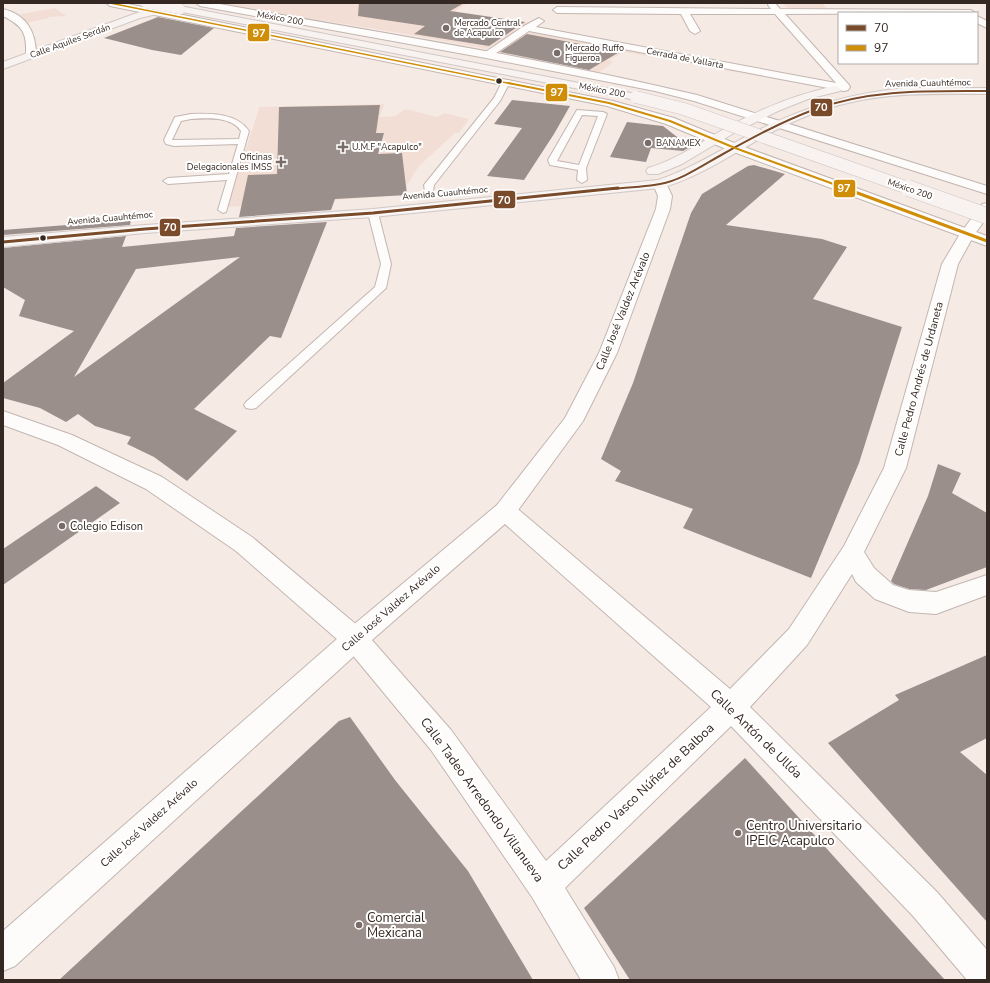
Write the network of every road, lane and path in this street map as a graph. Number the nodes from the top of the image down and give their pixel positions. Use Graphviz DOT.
graph roads {
  1 [pos="110,3"];
  2 [pos="164,3"];
  3 [pos="200,3"];
  4 [pos="567,3"];
  5 [pos="770,3"];
  6 [pos="954,3"];
  7 [pos="180,5"];
  8 [pos="145,9"];
  9 [pos="684,10"];
  10 [pos="777,11"];
  11 [pos="3,12"];
  12 [pos="874,12"];
  13 [pos="968,12"];
  14 [pos="551,14"];
  15 [pos="3,19"];
  16 [pos="978,19"];
  17 [pos="987,25"];
  18 [pos="527,28"];
  19 [pos="695,31"];
  20 [pos="31,55"];
  21 [pos="486,55"];
  22 [pos="17,60"];
  23 [pos="3,66"];
  24 [pos="506,82"];
  25 [pos="987,82"];
  26 [pos="851,87"];
  27 [pos="987,91"];
  28 [pos="639,94"];
  29 [pos="757,116"];
  30 [pos="782,124"];
  31 [pos="714,140"];
  32 [pos="243,141"];
  33 [pos="735,148"];
  34 [pos="582,174"];
  35 [pos="232,177"];
  36 [pos="168,181"];
  37 [pos="660,184"];
  38 [pos="987,190"];
  39 [pos="429,195"];
  40 [pos="389,198"];
  41 [pos="987,207"];
  42 [pos="239,209"];
  43 [pos="223,210"];
  44 [pos="208,211"];
  45 [pos="373,213"];
  46 [pos="987,216"];
  47 [pos="967,234"];
  48 [pos="987,241"];
  49 [pos="3,242"];
  50 [pos="251,405"];
  51 [pos="3,418"];
  52 [pos="505,511"];
  53 [pos="852,553"];
  54 [pos="987,585"];
  55 [pos="355,639"];
  56 [pos="731,707"];
  57 [pos="544,884"];
  58 [pos="3,954"];
  59 [pos="987,977"];
  60 [pos="601,980"];
  1 -- 8 [label="street, México 200"];
  2 -- 8 [label="main road"];
  3 -- 21 [label="street, México 200"];
  4 -- 14 [label="street"];
  5 -- 10 [label="street"];
  6 -- 13 [label="street"];
  7 -- 8 [label="main road"];
  7 -- 8 [label="main road, México 200, bridge"];
  7 -- 28 [label="main road, México 200"];
  8 -- 20 [label="main road, Calle Aquiles Serdán"];
  8 -- 24 [label="street, México 200"];
  9 -- 10 [label="street"];
  9 -- 14 [label="street"];
  9 -- 19 [label="street"];
  10 -- 12 [label="street"];
  10 -- 26 [label="street"];
  11 -- 20 [label="street"];
  14 -- 18 [label="street"];
  15 -- 22 [label="street"];
  16 -- 17 [label="street"];
  18 -- 21 [label="street"];
  18 -- 26 [label="street, Cerrada de Vallarta"];
  20 -- 22 [label="main road, Calle Aquiles Serdán"];
  21 -- 29 [label="street, México 200"];
  22 -- 23 [label="main road, Calle Aquiles Serdán"];
  24 -- 31 [label="street, México 200"];
  24 -- 39 [label="lane"];
  25 -- 26 [label="main road, Avenida Cuauhtémoc"];
  26 -- 29 [label="main road, Avenida Cuauhtémoc"];
  27 -- 30 [label="main road, Avenida Cuauhtémoc"];
  28 -- 41 [label="main road, México 200"];
  28 -- 46 [label="main road, México 200, bridge"];
  29 -- 30 [label="street, México 200"];
  29 -- 31 [label="main road, Avenida Cuauhtémoc"];
  30 -- 33 [label="main road, Avenida Cuauhtémoc"];
  30 -- 38 [label="street, México 200"];
  31 -- 33 [label="street, México 200"];
  31 -- 34 [label="main road, Avenida Cuauhtémoc"];
  32 -- 32 [label="lane"];
  32 -- 35 [label="lane"];
  33 -- 37 [label="main road, Avenida Cuauhtémoc"];
  33 -- 47 [label="street, México 200"];
  34 -- 34 [label="lane"];
  34 -- 39 [label="main road, Avenida Cuauhtémoc"];
  35 -- 36 [label="lane"];
  35 -- 43 [label="lane"];
  37 -- 45 [label="main road, Avenida Cuauhtémoc"];
  37 -- 52 [label="street, Calle José Valdez Arévalo"];
  39 -- 40 [label="main road, Avenida Cuauhtémoc"];
  41 -- 47 [label="street, Calle Pedro Andrés de Urdaneta"];
  42 -- 43 [label="main road"];
  43 -- 44 [label="main road"];
  45 -- 49 [label="main road, Avenida Cuauhtémoc"];
  45 -- 50 [label="lane"];
  47 -- 48 [label="street, México 200"];
  47 -- 53 [label="street, Calle Pedro Andrés de Urdaneta"];
  51 -- 55 [label="street, Calle Tadeo Arredondo Villanueva"];
  52 -- 55 [label="street, Calle José Valdez Arévalo"];
  52 -- 56 [label="street, Calle Antón de Ullóa"];
  53 -- 54 [label="street"];
  53 -- 56 [label="street, Calle Pedro Vasco Núñez de Balboa"];
  55 -- 57 [label="street, Calle Tadeo Arredondo Villanueva"];
  55 -- 58 [label="street, Calle José Valdez Arévalo"];
  56 -- 57 [label="street, Calle Pedro Vasco Núñez de Balboa"];
  56 -- 59 [label="street, Calle Antón de Ullóa"];
  57 -- 60 [label="street, Calle Tadeo Arredondo Villanueva"];
}
